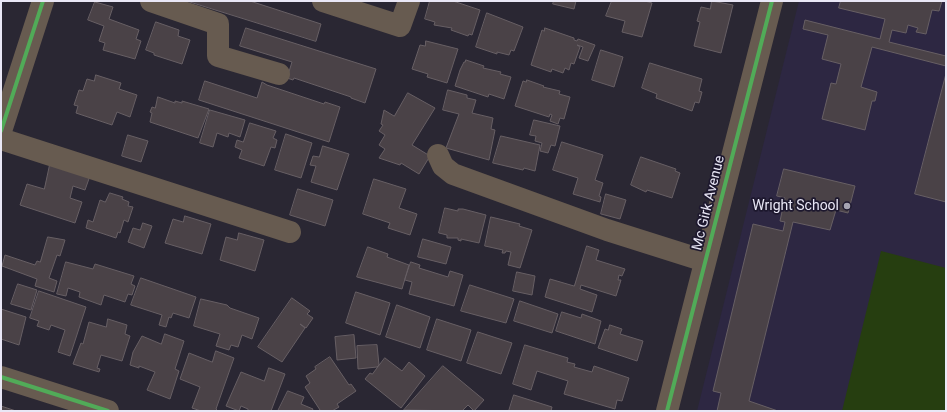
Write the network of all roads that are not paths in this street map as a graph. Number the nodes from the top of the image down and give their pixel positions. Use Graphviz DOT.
graph roads {
  1 [pos="43,1"];
  2 [pos="151,1"];
  3 [pos="323,1"];
  4 [pos="409,1"];
  5 [pos="772,1"];
  6 [pos="279,74"];
  7 [pos="1,131"];
  8 [pos="1,139"];
  9 [pos="438,155"];
  10 [pos="290,232"];
  11 [pos="705,260"];
  12 [pos="1,377"];
  13 [pos="108,411"];
  14 [pos="667,411"];
  1 -- 7 [label="street"];
  2 -- 6 [label="street"];
  3 -- 4 [label="street"];
  5 -- 11 [label="street, Mc Girk Avenue"];
  8 -- 10 [label="street"];
  9 -- 11 [label="street"];
  11 -- 14 [label="street, Mc Girk Avenue"];
  12 -- 13 [label="street"];
}
